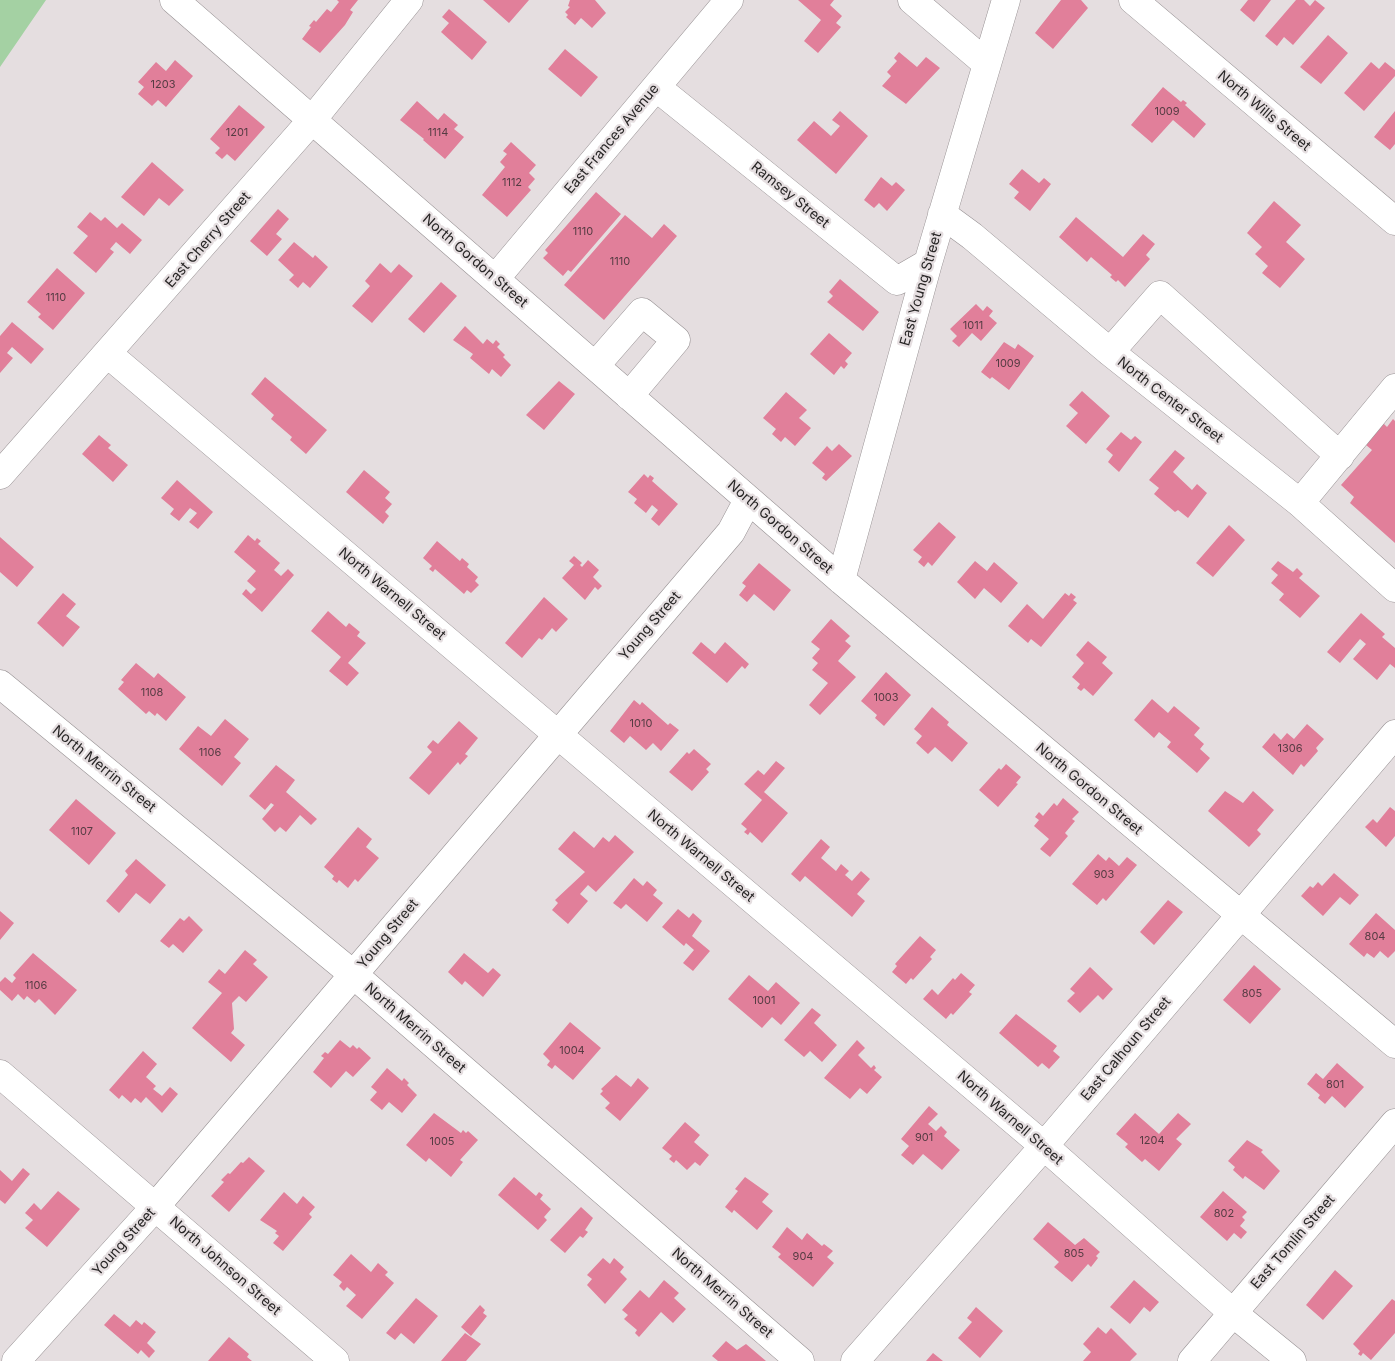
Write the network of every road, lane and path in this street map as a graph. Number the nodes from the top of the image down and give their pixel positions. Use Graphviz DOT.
graph roads {
  1 [pos="174,0"];
  2 [pos="409,0"];
  3 [pos="730,0"];
  4 [pos="912,0"];
  5 [pos="1006,0"];
  6 [pos="1133,0"];
  7 [pos="987,64"];
  8 [pos="656,87"];
  9 [pos="312,120"];
  10 [pos="942,214"];
  11 [pos="1395,221"];
  12 [pos="928,263"];
  13 [pos="495,279"];
  14 [pos="1110,352"];
  15 [pos="108,354"];
  16 [pos="596,366"];
  17 [pos="1395,388"];
  18 [pos="629,396"];
  19 [pos="1340,456"];
  20 [pos="0,475"];
  21 [pos="748,500"];
  22 [pos="1300,503"];
  23 [pos="841,580"];
  24 [pos="1395,588"];
  25 [pos="0,684"];
  26 [pos="558,734"];
  27 [pos="1395,734"];
  28 [pos="1240,916"];
  29 [pos="354,975"];
  30 [pos="1395,1044"];
  31 [pos="0,1074"];
  32 [pos="1395,1123"];
  33 [pos="1044,1146"];
  34 [pos="155,1207"];
  35 [pos="1233,1313"];
  36 [pos="16,1361"];
  37 [pos="335,1361"];
  38 [pos="800,1361"];
  39 [pos="855,1361"];
  40 [pos="1192,1361"];
  41 [pos="1292,1361"];
  1 -- 9 [label="street, North Gordon Street"];
  2 -- 9 [label="street, East Cherry Street"];
  3 -- 8 [label="street, East Frances Avenue"];
  4 -- 7 [label="street"];
  5 -- 7 [label="street, East Young Street"];
  6 -- 11 [label="street, North Wills Street"];
  7 -- 10 [label="street, East Young Street"];
  8 -- 12 [label="street, Ramsey Street"];
  8 -- 13 [label="street, East Frances Avenue"];
  9 -- 13 [label="street, North Gordon Street"];
  9 -- 15 [label="street, East Cherry Street"];
  10 -- 12 [label="street, East Young Street"];
  10 -- 14 [label="street, North Center Street"];
  12 -- 23 [label="street, East Young Street"];
  13 -- 16 [label="street, North Gordon Street"];
  14 -- 19 [label="street"];
  14 -- 22 [label="street, North Center Street"];
  15 -- 20 [label="street, East Cherry Street"];
  15 -- 26 [label="street, North Warnell Street"];
  16 -- 18 [label="street, North Gordon Street"];
  16 -- 18 [label="street"];
  17 -- 19 [label="street"];
  18 -- 21 [label="street, North Gordon Street"];
  19 -- 22 [label="street"];
  21 -- 23 [label="street, North Gordon Street"];
  21 -- 26 [label="street, Young Street"];
  22 -- 24 [label="street, North Center Street"];
  23 -- 28 [label="street, North Gordon Street"];
  25 -- 29 [label="street, North Merrin Street"];
  26 -- 29 [label="street, Young Street"];
  26 -- 33 [label="street, North Warnell Street"];
  27 -- 28 [label="street, East Calhoun Street"];
  28 -- 30 [label="street, North Gordon Street"];
  28 -- 33 [label="street, East Calhoun Street"];
  29 -- 34 [label="street, Young Street"];
  29 -- 38 [label="street, North Merrin Street"];
  31 -- 34 [label="street, North Johnson Street"];
  32 -- 35 [label="street, East Tomlin Street"];
  33 -- 35 [label="street, North Warnell Street"];
  33 -- 39 [label="street, East Calhoun Street"];
  34 -- 36 [label="street, Young Street"];
  34 -- 37 [label="street, North Johnson Street"];
  35 -- 40 [label="street, East Tomlin Street"];
  35 -- 41 [label="street, North Warnell Street"];
}
